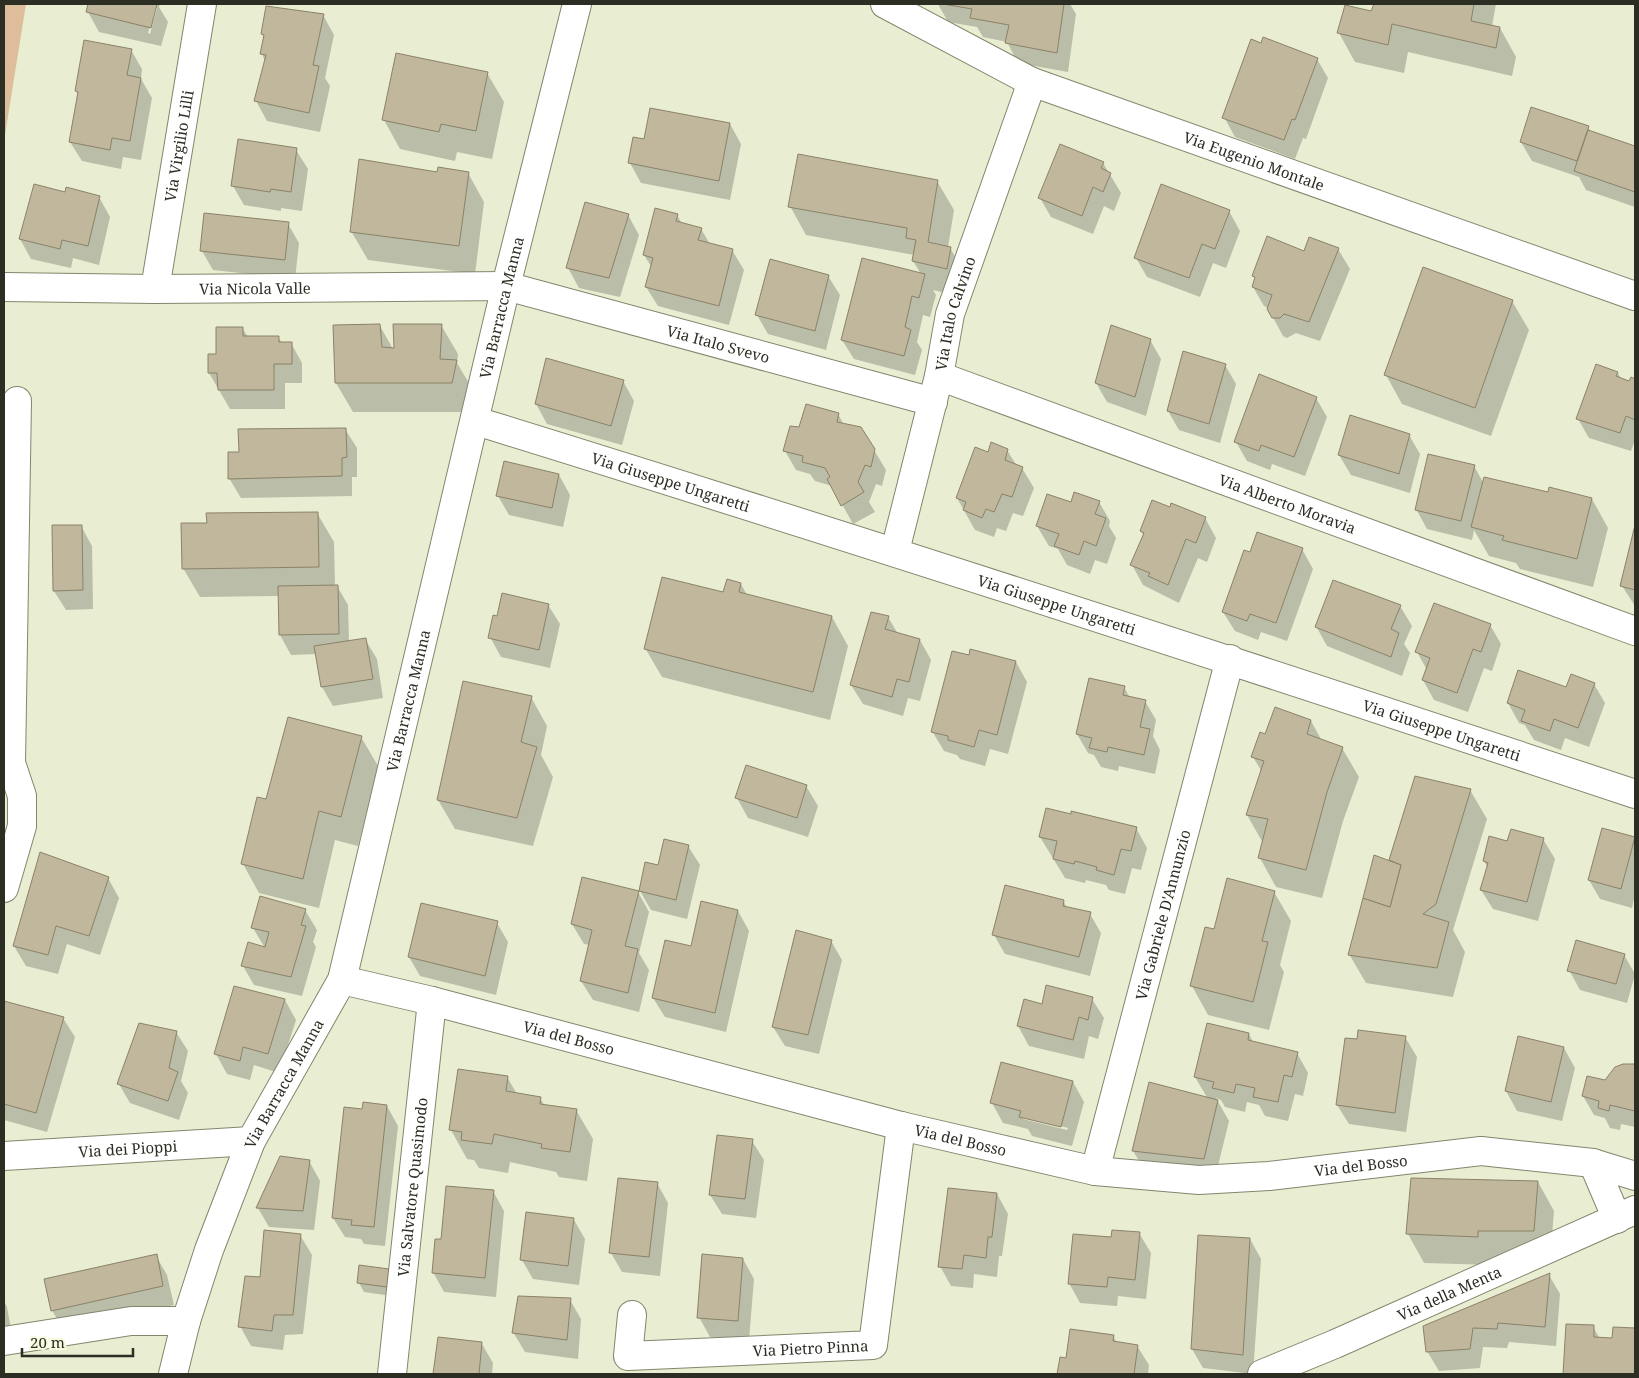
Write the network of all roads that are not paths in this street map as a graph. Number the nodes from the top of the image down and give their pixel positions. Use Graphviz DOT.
graph roads {
  1 [pos="202,4"];
  2 [pos="577,4"];
  3 [pos="885,4"];
  4 [pos="1032,82"];
  5 [pos="4,286"];
  6 [pos="506,286"];
  7 [pos="155,289"];
  8 [pos="1635,296"];
  9 [pos="939,376"];
  10 [pos="17,401"];
  11 [pos="933,402"];
  12 [pos="476,420"];
  13 [pos="895,551"];
  14 [pos="1635,631"];
  15 [pos="1230,659"];
  16 [pos="7,764"];
  17 [pos="1635,794"];
  18 [pos="4,888"];
  19 [pos="342,980"];
  20 [pos="432,1001"];
  21 [pos="901,1126"];
  22 [pos="251,1141"];
  23 [pos="4,1156"];
  24 [pos="1593,1163"];
  25 [pos="1095,1171"];
  26 [pos="1635,1176"];
  27 [pos="1626,1214"];
  28 [pos="632,1314"];
  29 [pos="186,1321"];
  30 [pos="4,1341"];
  31 [pos="173,1374"];
  32 [pos="392,1374"];
  33 [pos="1262,1374"];
  1 -- 7 [label="street, Via Virgilio Lilli"];
  2 -- 6 [label="street, Via Barracca Manna"];
  3 -- 4 [label="street, Via Eugenio Montale"];
  4 -- 8 [label="street, Via Eugenio Montale"];
  4 -- 9 [label="street, Via Italo Calvino"];
  5 -- 7 [label="street, Via Nicola Valle"];
  6 -- 7 [label="street, Via Nicola Valle"];
  6 -- 11 [label="street, Via Italo Svevo"];
  6 -- 12 [label="street, Via Barracca Manna"];
  9 -- 11 [label="street, Via Italo Calvino"];
  9 -- 14 [label="street, Via Alberto Moravia"];
  10 -- 16 [label="street"];
  11 -- 13 [label="street, Via Italo Calvino"];
  12 -- 13 [label="street, Via Giuseppe Ungaretti"];
  12 -- 19 [label="street, Via Barracca Manna"];
  13 -- 15 [label="street, Via Giuseppe Ungaretti"];
  15 -- 17 [label="street, Via Giuseppe Ungaretti"];
  15 -- 25 [label="street, Via Gabriele D'Annunzio"];
  16 -- 18 [label="street"];
  19 -- 20 [label="street, Via del Bosso"];
  19 -- 22 [label="street, Via Barracca Manna"];
  20 -- 21 [label="street, Via del Bosso"];
  20 -- 32 [label="street, Via Salvatore Quasimodo"];
  21 -- 25 [label="street, Via del Bosso"];
  21 -- 28 [label="street, Via Pietro Pinna"];
  22 -- 23 [label="street, Via dei Pioppi"];
  22 -- 29 [label="street, Via Barracca Manna"];
  24 -- 25 [label="street, Via del Bosso"];
  24 -- 26 [label="street, Via del Bosso"];
  24 -- 27 [label="street"];
  27 -- 33 [label="street, Via della Menta"];
  29 -- 30 [label="street"];
  29 -- 31 [label="street, Via Barracca Manna"];
}
